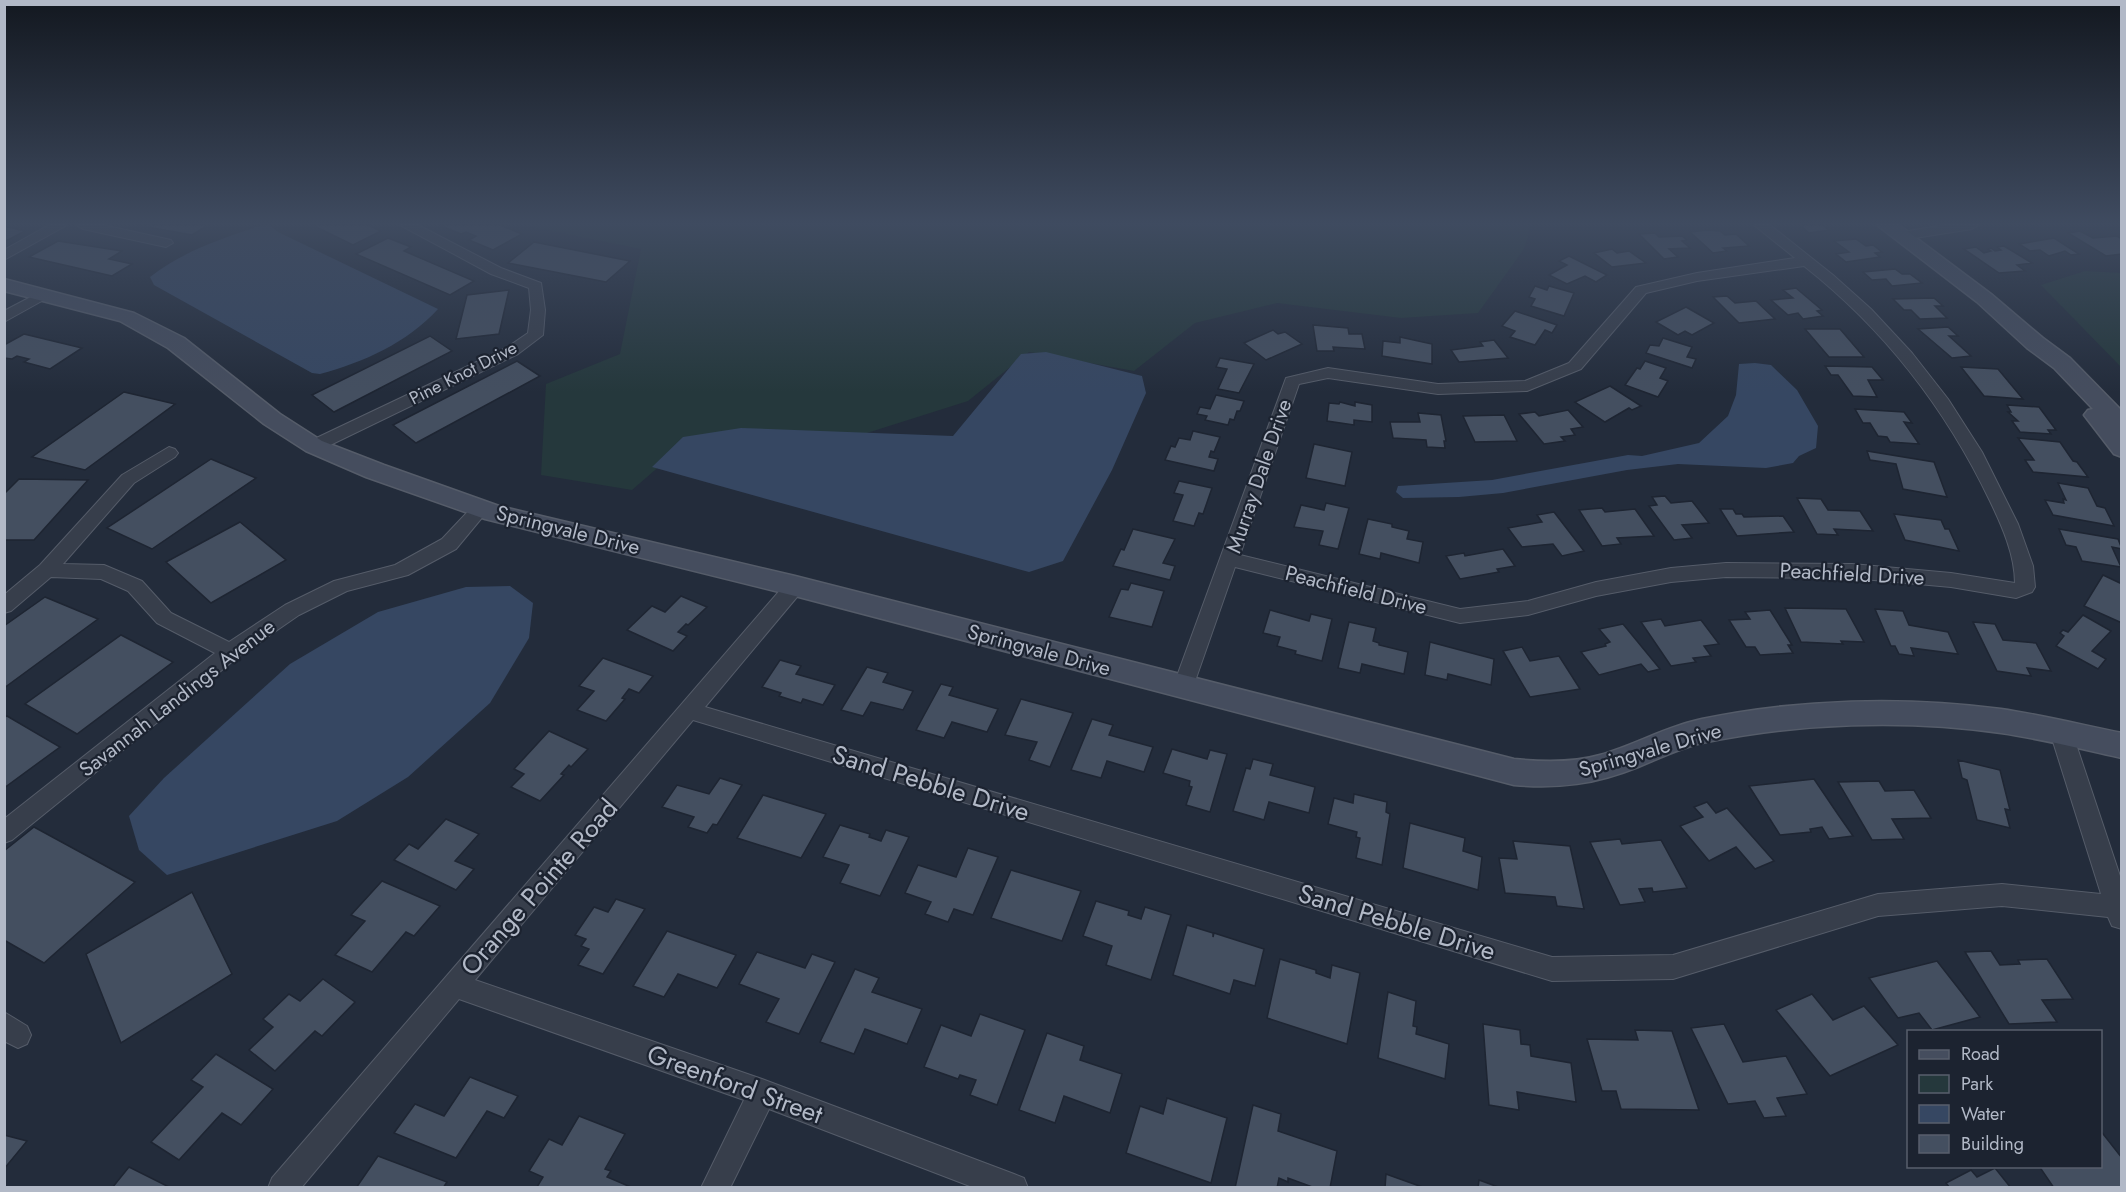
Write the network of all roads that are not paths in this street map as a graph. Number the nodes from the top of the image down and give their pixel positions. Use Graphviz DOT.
graph roads {
  1 [pos="522,281"];
  2 [pos="1681,281"];
  3 [pos="1829,281"];
  4 [pos="1961,281"];
  5 [pos="4,285"];
  6 [pos="44,294"];
  7 [pos="4,318"];
  8 [pos="2035,343"];
  9 [pos="2121,425"];
  10 [pos="314,446"];
  11 [pos="2121,449"];
  12 [pos="169,453"];
  13 [pos="481,508"];
  14 [pos="1230,559"];
  15 [pos="47,570"];
  16 [pos="795,586"];
  17 [pos="4,606"];
  18 [pos="231,651"];
  19 [pos="1183,687"];
  20 [pos="690,711"];
  21 [pos="2061,732"];
  22 [pos="2121,746"];
  23 [pos="4,833"];
  24 [pos="2119,913"];
  25 [pos="454,985"];
  26 [pos="762,1093"];
  27 [pos="282,1188"];
  28 [pos="715,1188"];
  29 [pos="1014,1188"];
  1 -- 10 [label="street, Pine Knot Drive"];
  2 -- 14 [label="street, Murray Dale Drive"];
  3 -- 14 [label="street, Peachfield Drive"];
  4 -- 8 [label="street"];
  5 -- 6 [label="street, Springvale Drive"];
  6 -- 7 [label="street"];
  6 -- 10 [label="street, Springvale Drive"];
  8 -- 9 [label="street"];
  8 -- 11 [label="street"];
  10 -- 13 [label="street, Springvale Drive"];
  12 -- 15 [label="street"];
  13 -- 16 [label="street, Springvale Drive"];
  13 -- 18 [label="street, Savannah Landings Avenue"];
  14 -- 19 [label="street, Murray Dale Drive"];
  15 -- 17 [label="street"];
  15 -- 18 [label="street"];
  16 -- 19 [label="street, Springvale Drive"];
  16 -- 20 [label="street, Orange Pointe Road"];
  18 -- 23 [label="street, Savannah Landings Avenue"];
  19 -- 21 [label="street, Springvale Drive"];
  20 -- 24 [label="street, Sand Pebble Drive"];
  20 -- 25 [label="street, Orange Pointe Road"];
  21 -- 22 [label="street, Springvale Drive"];
  21 -- 24 [label="street"];
  25 -- 26 [label="street, Greenford Street"];
  25 -- 27 [label="street, Orange Pointe Road"];
  26 -- 28 [label="street"];
  26 -- 29 [label="street, Greenford Street"];
}
